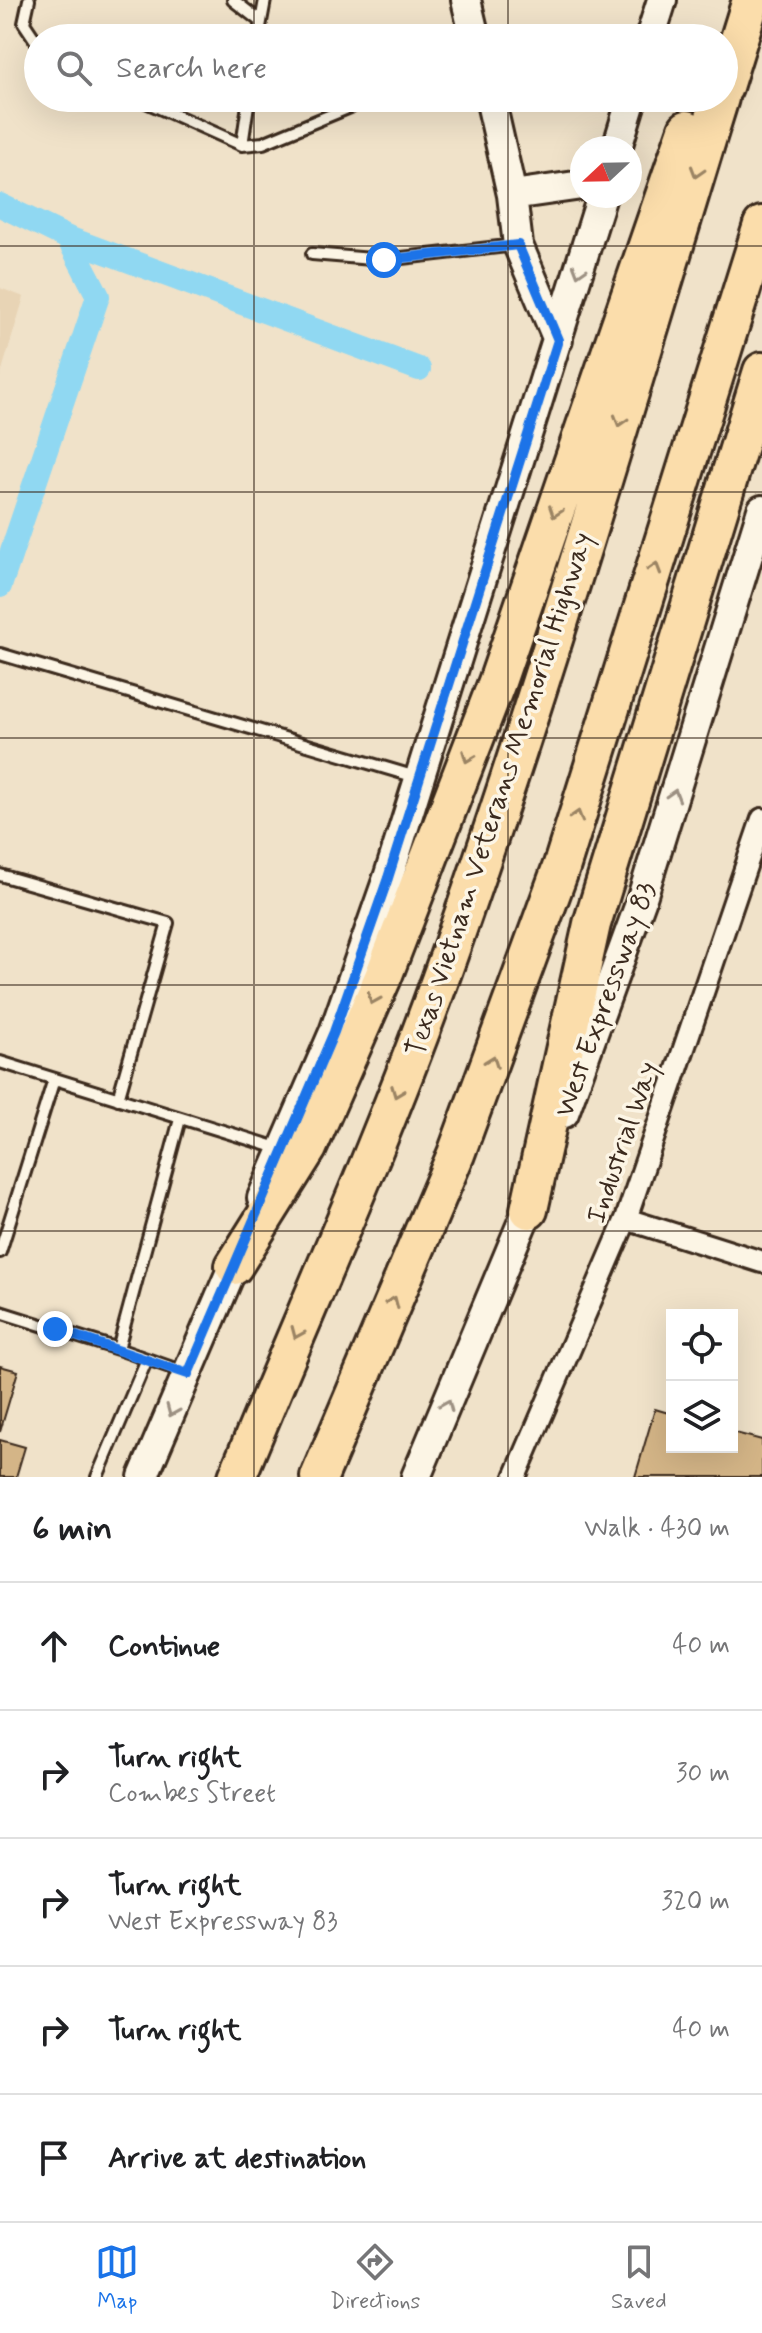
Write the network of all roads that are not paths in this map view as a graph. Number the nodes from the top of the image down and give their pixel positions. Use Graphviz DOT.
graph roads {
  1 [pos="29,0"];
  2 [pos="233,0"];
  3 [pos="265,0"];
  4 [pos="466,0"];
  5 [pos="662,0"];
  6 [pos="751,0"];
  7 [pos="260,21"];
  8 [pos="25,24"];
  9 [pos="260,24"];
  10 [pos="472,24"];
  11 [pos="654,24"];
  12 [pos="738,40"];
  13 [pos="168,112"];
  14 [pos="247,112"];
  15 [pos="338,112"];
  16 [pos="493,112"];
  17 [pos="628,112"];
  18 [pos="695,112"];
  19 [pos="715,112"];
  20 [pos="621,136"];
  21 [pos="242,145"];
  22 [pos="570,187"];
  23 [pos="512,195"];
  24 [pos="598,208"];
  25 [pos="762,225"];
  26 [pos="518,245"];
  27 [pos="312,254"];
  28 [pos="558,340"];
  29 [pos="762,371"];
  30 [pos="762,510"];
  31 [pos="754,569"];
  32 [pos="0,654"];
  33 [pos="421,778"];
  34 [pos="762,819"];
  35 [pos="0,875"];
  36 [pos="0,1062"];
  37 [pos="54,1079"];
  38 [pos="118,1099"];
  39 [pos="180,1119"];
  40 [pos="283,1149"];
  41 [pos="529,1210"];
  42 [pos="626,1219"];
  43 [pos="0,1252"];
  44 [pos="762,1262"];
  45 [pos="234,1266"];
  46 [pos="0,1312"];
  47 [pos="118,1349"];
  48 [pos="147,1359"];
  49 [pos="188,1374"];
  50 [pos="97,1477"];
  51 [pos="143,1477"];
  52 [pos="237,1477"];
  53 [pos="319,1477"];
  54 [pos="416,1477"];
  55 [pos="515,1477"];
  1 -- 8 [label="lane"];
  2 -- 7 [label="lane"];
  3 -- 7 [label="lane"];
  4 -- 10 [label="main road"];
  5 -- 11 [label="main road"];
  6 -- 12 [label="highway, Texas Vietnam Veterans Memorial Highway"];
  7 -- 9 [label="lane"];
  13 -- 21 [label="lane"];
  14 -- 21 [label="lane"];
  15 -- 21 [label="lane"];
  16 -- 23 [label="main road"];
  17 -- 20 [label="main road"];
  18 -- 45 [label="highway, one-way"];
  19 -- 52 [label="highway, Texas Vietnam Veterans Memorial Highway, one-way"];
  22 -- 23 [label="main road"];
  23 -- 26 [label="main road"];
  24 -- 28 [label="main road, one-way"];
  53 -- 25 [label="highway, one-way"];
  26 -- 27 [label="lane"];
  26 -- 28 [label="main road"];
  28 -- 33 [label="main road"];
  29 -- 41 [label="highway"];
  30 -- 31 [label="main road, West Expressway 83"];
  41 -- 31 [label="main road, West Expressway 83, one-way"];
  32 -- 33 [label="lane"];
  33 -- 40 [label="main road"];
  34 -- 42 [label="street, Industrial Way"];
  35 -- 38 [label="lane"];
  36 -- 37 [label="lane"];
  37 -- 38 [label="lane"];
  37 -- 43 [label="lane"];
  38 -- 39 [label="lane"];
  39 -- 40 [label="lane"];
  39 -- 47 [label="lane"];
  40 -- 45 [label="main road"];
  54 -- 41 [label="main road, West Expressway 83, one-way"];
  42 -- 44 [label="street"];
  42 -- 55 [label="street, Industrial Way"];
  45 -- 49 [label="main road"];
  46 -- 47 [label="lane"];
  47 -- 48 [label="lane"];
  48 -- 49 [label="lane"];
  48 -- 50 [label="lane"];
  49 -- 51 [label="main road, one-way"];
}
